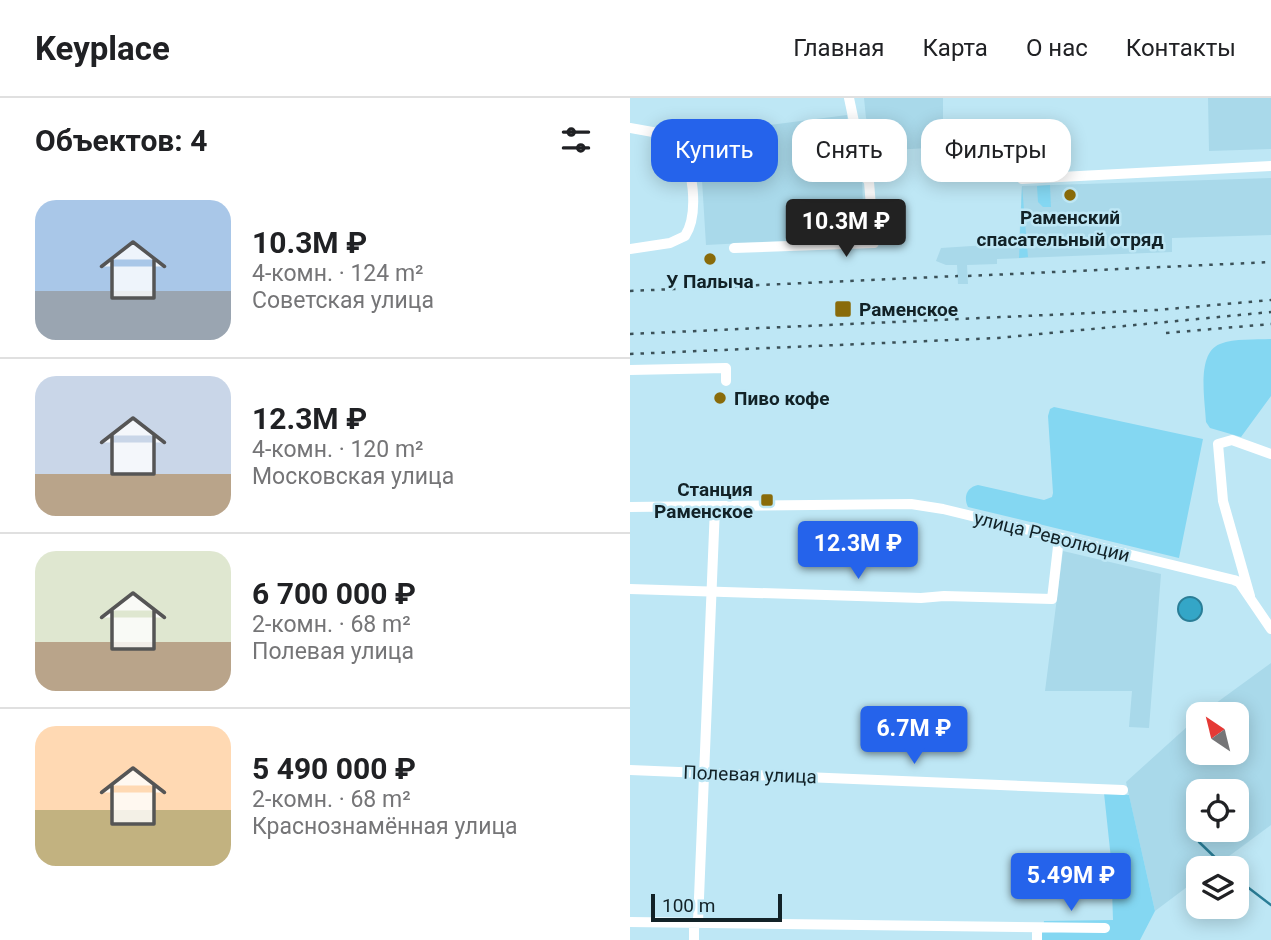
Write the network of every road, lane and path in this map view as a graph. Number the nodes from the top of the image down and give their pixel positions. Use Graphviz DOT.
graph roads {
  1 [pos="849,98"];
  2 [pos="630,128"];
  3 [pos="1271,166"];
  4 [pos="1071,176"];
  5 [pos="734,248"];
  6 [pos="630,250"];
  7 [pos="630,370"];
  8 [pos="726,380"];
  9 [pos="1271,454"];
  10 [pos="630,507"];
  11 [pos="715,508"];
  12 [pos="1059,538"];
  13 [pos="630,589"];
  14 [pos="712,591"];
  15 [pos="1252,600"];
  16 [pos="1271,628"];
  17 [pos="630,770"];
  18 [pos="705,772"];
  19 [pos="1123,790"];
  20 [pos="630,922"];
  21 [pos="698,922"];
  22 [pos="1037,928"];
  23 [pos="1105,928"];
  24 [pos="694,940"];
  25 [pos="1037,940"];
  1 -- 5 [label="street"];
  2 -- 6 [label="street"];
  3 -- 4 [label="street"];
  7 -- 8 [label="street"];
  9 -- 15 [label="street"];
  10 -- 11 [label="street, улица Революции"];
  11 -- 12 [label="street, улица Революции"];
  11 -- 14 [label="street"];
  12 -- 14 [label="street"];
  12 -- 15 [label="street, улица Революции"];
  13 -- 14 [label="street"];
  14 -- 18 [label="street"];
  15 -- 16 [label="street"];
  17 -- 18 [label="street, Полевая улица"];
  18 -- 19 [label="street, Полевая улица"];
  18 -- 21 [label="street"];
  20 -- 21 [label="street"];
  21 -- 22 [label="street"];
  21 -- 24 [label="street"];
  22 -- 23 [label="street"];
  22 -- 25 [label="street"];
}
